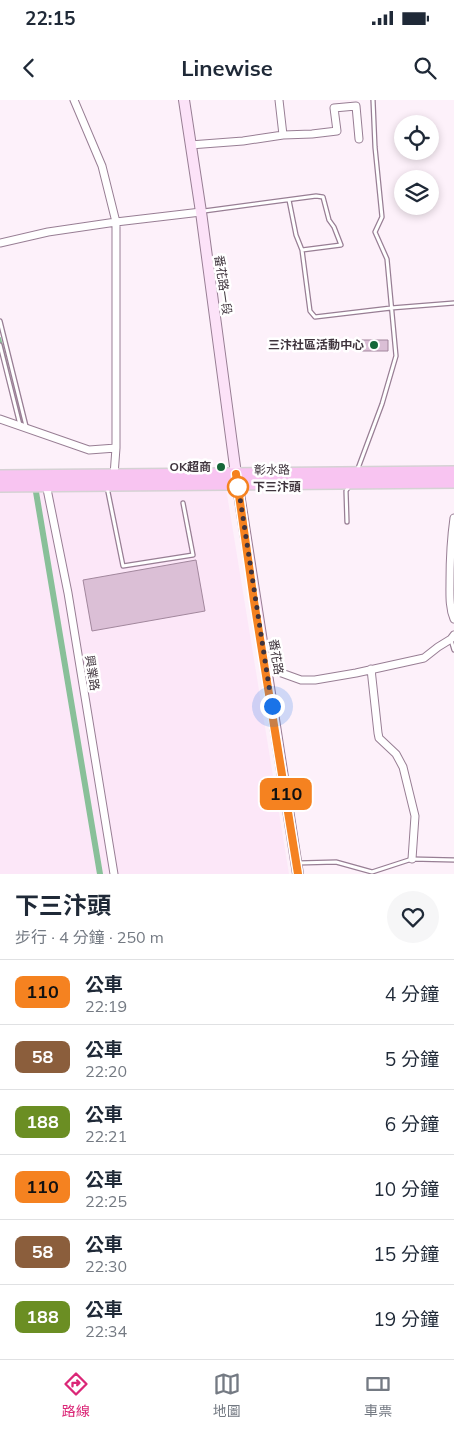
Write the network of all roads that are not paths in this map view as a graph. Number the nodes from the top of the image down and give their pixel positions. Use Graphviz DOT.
graph roads {
  1 [pos="74,100"];
  2 [pos="184,100"];
  3 [pos="279,100"];
  4 [pos="373,100"];
  5 [pos="283,135"];
  6 [pos="359,139"];
  7 [pos="190,145"];
  8 [pos="289,200"];
  9 [pos="201,212"];
  10 [pos="116,222"];
  11 [pos="0,243"];
  12 [pos="302,250"];
  13 [pos="454,303"];
  14 [pos="391,308"];
  15 [pos="0,321"];
  16 [pos="0,345"];
  17 [pos="0,419"];
  18 [pos="24,428"];
  19 [pos="116,448"];
  20 [pos="454,472"];
  21 [pos="114,475"];
  22 [pos="0,476"];
  23 [pos="354,478"];
  24 [pos="237,479"];
  25 [pos="46,481"];
  26 [pos="454,482"];
  27 [pos="0,486"];
  28 [pos="107,486"];
  29 [pos="183,502"];
  30 [pos="454,518"];
  31 [pos="347,522"];
  32 [pos="454,620"];
  33 [pos="453,637"];
  34 [pos="454,650"];
  35 [pos="265,666"];
  36 [pos="371,670"];
  37 [pos="412,859"];
  38 [pos="454,860"];
  39 [pos="297,863"];
  40 [pos="372,873"];
  41 [pos="114,874"];
  42 [pos="298,874"];
  1 -- 10 [label="street"];
  2 -- 7 [label="main road, 番花路一段"];
  3 -- 5 [label="street"];
  4 -- 14 [label="lane"];
  5 -- 6 [label="street"];
  5 -- 7 [label="street"];
  7 -- 9 [label="main road, 番花路一段"];
  8 -- 9 [label="lane"];
  8 -- 12 [label="lane"];
  8 -- 12 [label="lane"];
  9 -- 10 [label="street"];
  9 -- 24 [label="main road, 番花路一段"];
  10 -- 11 [label="street"];
  10 -- 19 [label="street"];
  12 -- 14 [label="lane"];
  13 -- 14 [label="lane"];
  14 -- 23 [label="lane"];
  15 -- 18 [label="lane"];
  16 -- 18 [label="lane"];
  17 -- 18 [label="street"];
  18 -- 19 [label="street"];
  19 -- 21 [label="street"];
  20 -- 23 [label="main road, 彰水路"];
  21 -- 24 [label="main road, 彰水路"];
  21 -- 25 [label="main road, 彰水路"];
  22 -- 25 [label="main road, 彰水路"];
  23 -- 24 [label="main road, 彰水路"];
  23 -- 26 [label="main road, 彰水路"];
  23 -- 31 [label="lane"];
  24 -- 28 [label="main road, 彰水路"];
  24 -- 35 [label="main road, 番花路"];
  25 -- 27 [label="main road, 彰水路"];
  25 -- 28 [label="main road, 彰水路"];
  25 -- 41 [label="street, 興業路"];
  28 -- 29 [label="lane"];
  30 -- 32 [label="street"];
  33 -- 34 [label="lane"];
  33 -- 36 [label="street"];
  35 -- 36 [label="street"];
  35 -- 39 [label="main road, 番花路"];
  36 -- 37 [label="street"];
  37 -- 38 [label="lane"];
  37 -- 40 [label="lane"];
  39 -- 40 [label="lane"];
  39 -- 42 [label="main road, 番花路"];
}
